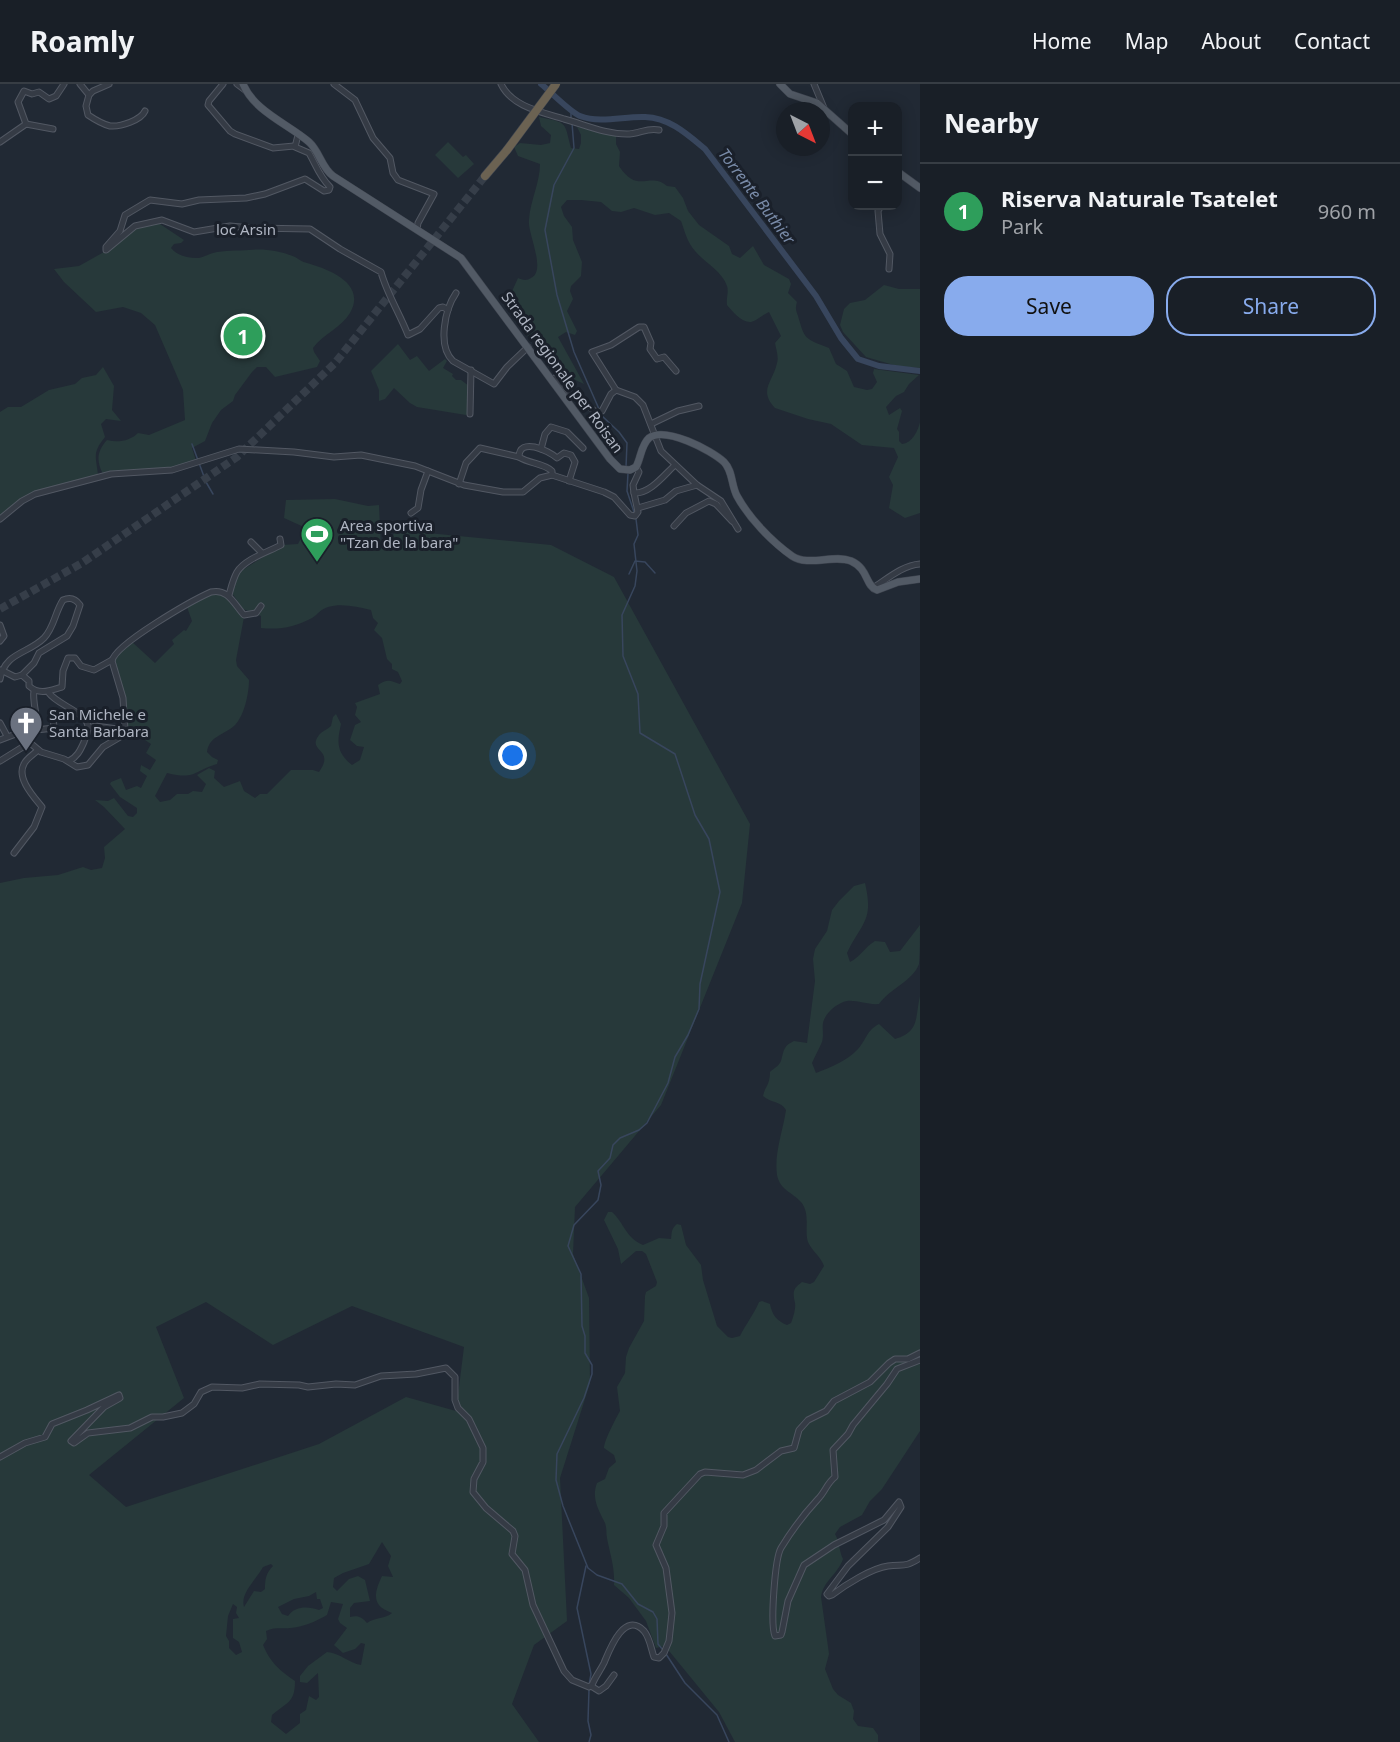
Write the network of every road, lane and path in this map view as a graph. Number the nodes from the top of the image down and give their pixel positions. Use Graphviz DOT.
graph roads {
  1 [pos="64,84"];
  2 [pos="80,84"];
  3 [pos="109,84"];
  4 [pos="223,84"];
  5 [pos="237,84"];
  6 [pos="334,84"];
  7 [pos="501,84"];
  8 [pos="556,84"];
  9 [pos="780,84"];
  10 [pos="814,84"];
  11 [pos="244,87"];
  12 [pos="89,95"];
  13 [pos="815,102"];
  14 [pos="822,102"];
  15 [pos="145,111"];
  16 [pos="830,114"];
  17 [pos="26,124"];
  18 [pos="53,129"];
  19 [pos="659,130"];
  20 [pos="848,130"];
  21 [pos="298,135"];
  22 [pos="0,142"];
  23 [pos="294,146"];
  24 [pos="902,175"];
  25 [pos="486,176"];
  26 [pos="920,188"];
  27 [pos="879,210"];
  28 [pos="417,229"];
  29 [pos="889,268"];
  30 [pos="456,293"];
  31 [pos="448,310"];
  32 [pos="528,347"];
  33 [pos="471,370"];
  34 [pos="676,371"];
  35 [pos="552,379"];
  36 [pos="616,390"];
  37 [pos="699,406"];
  38 [pos="470,414"];
  39 [pos="651,424"];
  40 [pos="656,435"];
  41 [pos="583,448"];
  42 [pos="541,449"];
  43 [pos="519,457"];
  44 [pos="675,465"];
  45 [pos="636,467"];
  46 [pos="428,471"];
  47 [pos="552,476"];
  48 [pos="569,481"];
  49 [pos="458,483"];
  50 [pos="697,485"];
  51 [pos="634,493"];
  52 [pos="638,508"];
  53 [pos="411,513"];
  54 [pos="0,519"];
  55 [pos="674,526"];
  56 [pos="280,539"];
  57 [pos="251,542"];
  58 [pos="261,552"];
  59 [pos="920,564"];
  60 [pos="920,579"];
  61 [pos="873,588"];
  62 [pos="229,595"];
  63 [pos="261,606"];
  64 [pos="0,625"];
  65 [pos="0,641"];
  66 [pos="112,660"];
  67 [pos="1,670"];
  68 [pos="22,675"];
  69 [pos="0,679"];
  70 [pos="34,691"];
  71 [pos="49,693"];
  72 [pos="53,716"];
  73 [pos="0,723"];
  74 [pos="88,728"];
  75 [pos="124,730"];
  76 [pos="34,731"];
  77 [pos="7,736"];
  78 [pos="0,740"];
  79 [pos="29,742"];
  80 [pos="38,750"];
  81 [pos="0,761"];
  82 [pos="69,761"];
  83 [pos="15,853"];
  84 [pos="920,1353"];
  85 [pos="920,1360"];
  86 [pos="0,1457"];
  87 [pos="920,1558"];
  88 [pos="615,1675"];
  89 [pos="591,1686"];
  1 -- 17 [label="street"];
  2 -- 12 [label="street"];
  3 -- 12 [label="street"];
  4 -- 23 [label="street"];
  5 -- 11 [label="street"];
  6 -- 28 [label="street"];
  7 -- 19 [label="street"];
  8 -- 25 [label="highway, bridge"];
  9 -- 13 [label="main road"];
  10 -- 14 [label="street"];
  11 -- 21 [label="main road, Strada regionale per Roisan"];
  12 -- 15 [label="street"];
  16 -- 20 [label="main road"];
  17 -- 18 [label="street"];
  17 -- 22 [label="street"];
  21 -- 23 [label="street"];
  21 -- 28 [label="main road, Strada regionale per Roisan"];
  23 -- 31 [label="street, loc Arsin"];
  24 -- 26 [label="main road"];
  27 -- 29 [label="street"];
  28 -- 32 [label="main road, Strada regionale per Roisan"];
  30 -- 31 [label="street"];
  31 -- 33 [label="street"];
  32 -- 33 [label="street"];
  32 -- 35 [label="main road, Strada regionale per Roisan"];
  33 -- 38 [label="street"];
  34 -- 36 [label="street"];
  35 -- 36 [label="street"];
  35 -- 45 [label="main road, Strada regionale per Roisan"];
  36 -- 39 [label="street"];
  37 -- 39 [label="street"];
  39 -- 40 [label="street"];
  40 -- 44 [label="street"];
  40 -- 45 [label="main road, Strada regionale per Roisan"];
  40 -- 61 [label="main road"];
  41 -- 42 [label="street"];
  42 -- 43 [label="street"];
  42 -- 48 [label="street"];
  43 -- 47 [label="street"];
  43 -- 49 [label="street"];
  44 -- 50 [label="street"];
  44 -- 51 [label="street"];
  45 -- 51 [label="street"];
  46 -- 49 [label="street"];
  46 -- 53 [label="street"];
  46 -- 54 [label="street"];
  47 -- 48 [label="street"];
  47 -- 49 [label="street"];
  48 -- 52 [label="street"];
  50 -- 52 [label="street"];
  50 -- 55 [label="street"];
  51 -- 52 [label="street"];
  56 -- 58 [label="street"];
  57 -- 58 [label="street"];
  58 -- 62 [label="street"];
  59 -- 61 [label="street"];
  60 -- 61 [label="main road"];
  62 -- 63 [label="street"];
  62 -- 66 [label="street"];
  64 -- 65 [label="street"];
  66 -- 71 [label="street"];
  66 -- 75 [label="street"];
  67 -- 68 [label="street"];
  67 -- 68 [label="street"];
  67 -- 69 [label="street"];
  68 -- 70 [label="street"];
  70 -- 71 [label="street"];
  70 -- 76 [label="street"];
  71 -- 74 [label="street"];
  72 -- 76 [label="street"];
  73 -- 77 [label="street"];
  74 -- 75 [label="street"];
  74 -- 82 [label="street"];
  75 -- 82 [label="street"];
  76 -- 77 [label="street"];
  76 -- 79 [label="street"];
  77 -- 78 [label="street"];
  79 -- 80 [label="street"];
  79 -- 81 [label="street"];
  80 -- 82 [label="street"];
  80 -- 83 [label="street"];
  84 -- 89 [label="street"];
  85 -- 87 [label="street"];
  86 -- 89 [label="street"];
  88 -- 89 [label="street"];
}
